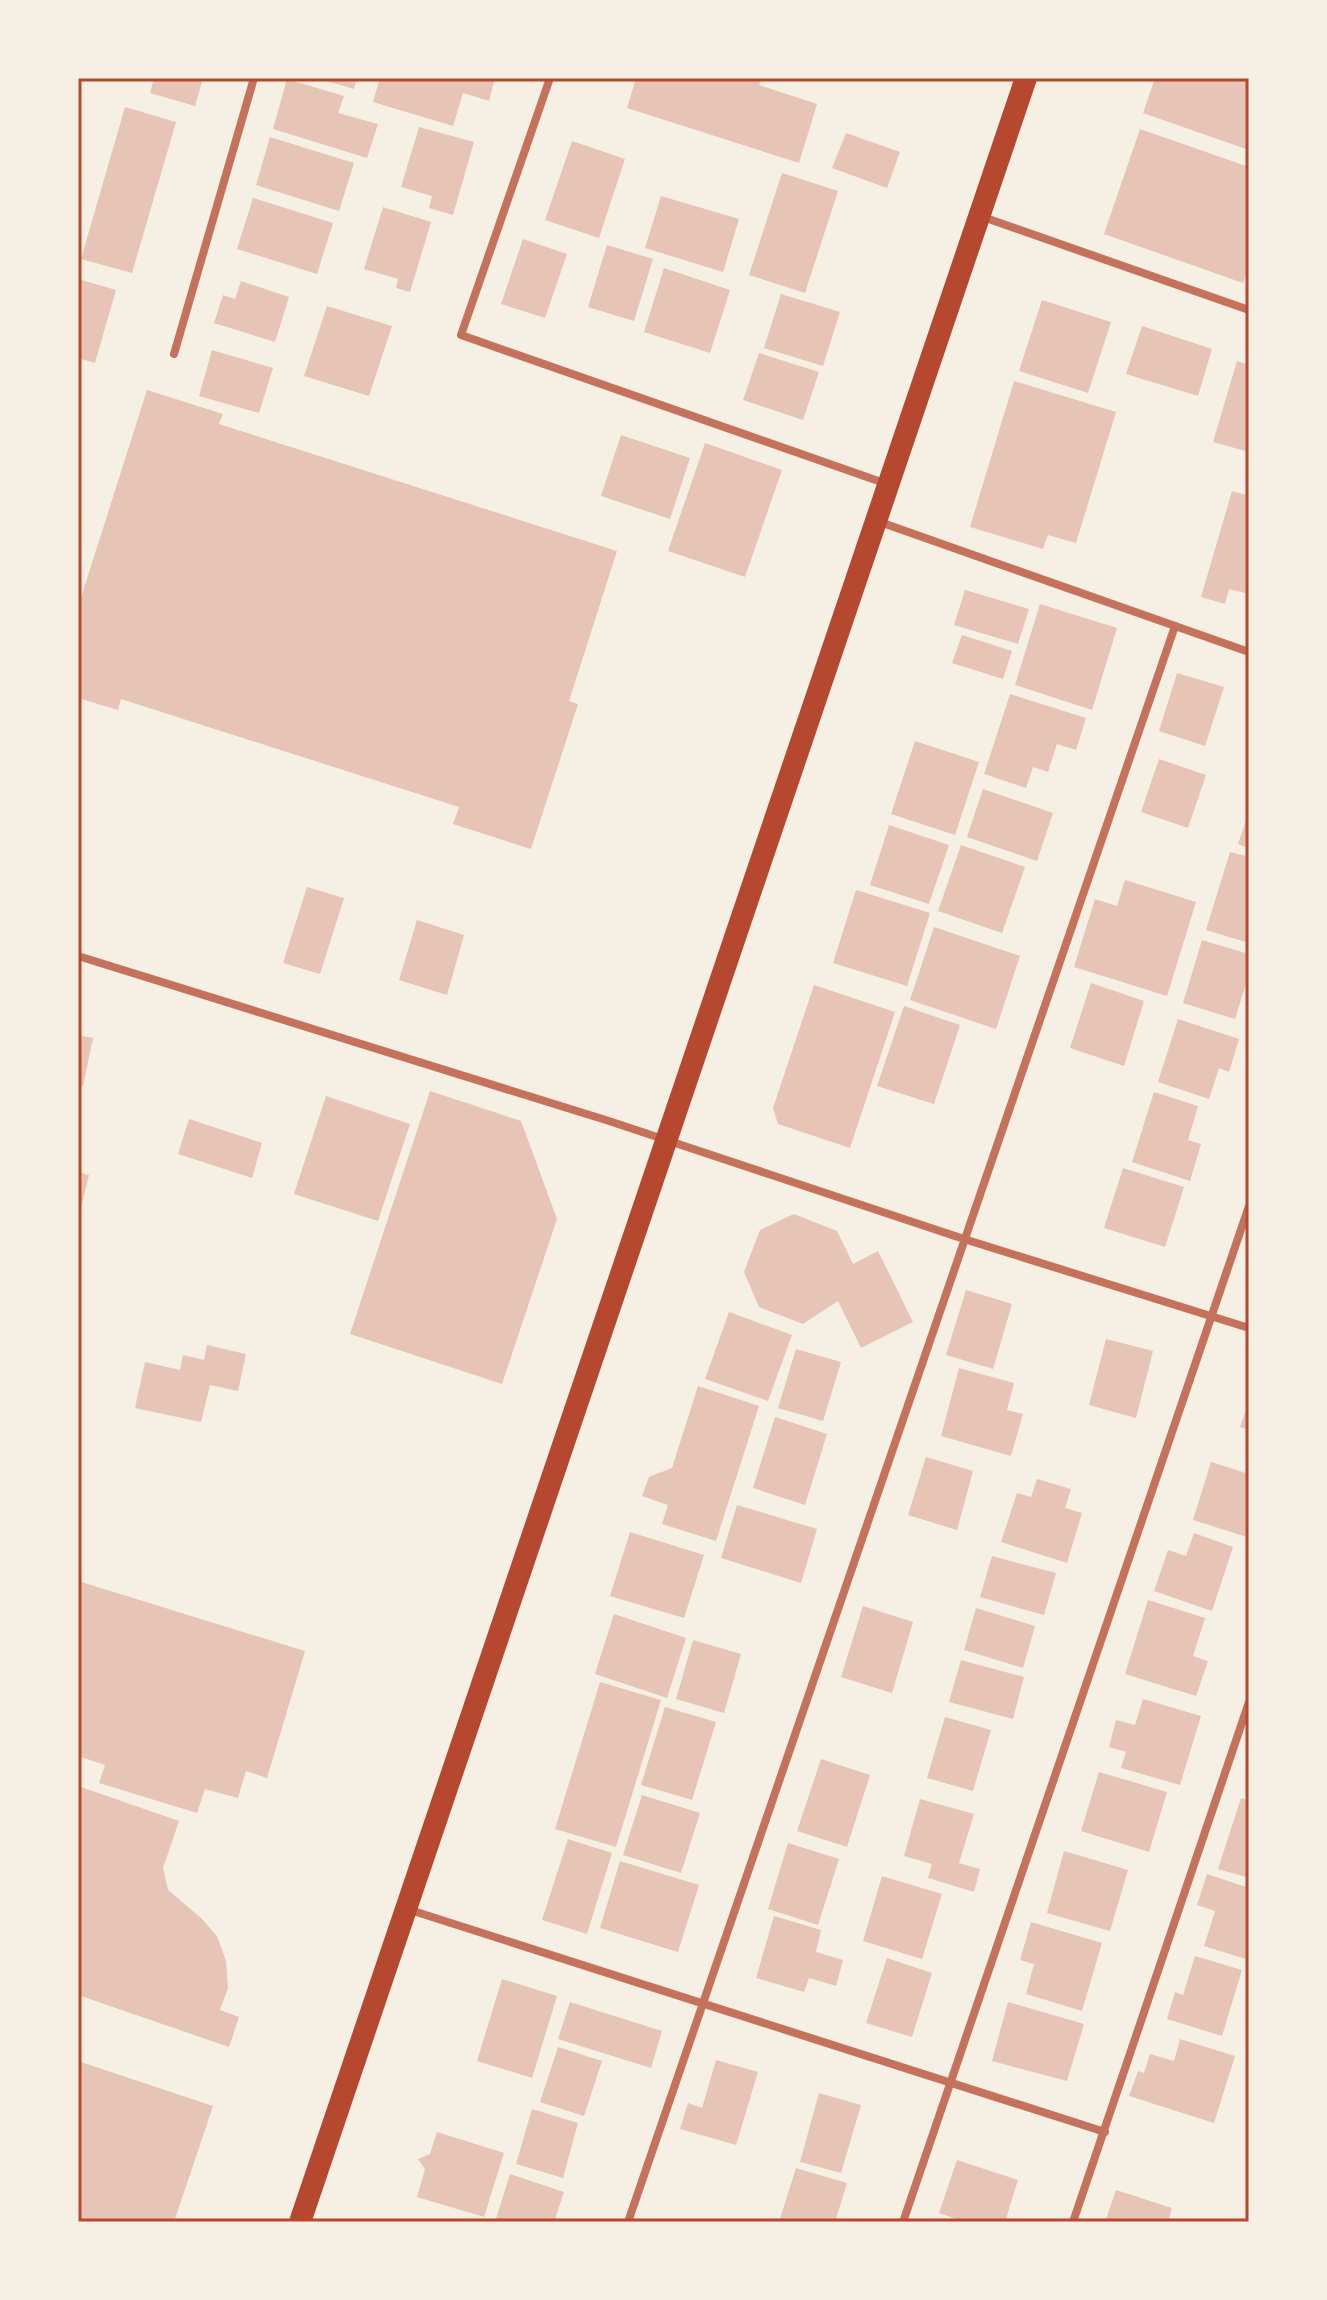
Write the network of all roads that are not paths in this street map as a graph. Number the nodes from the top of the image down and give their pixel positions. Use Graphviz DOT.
graph roads {
  1 [pos="254,78"];
  2 [pos="550,78"];
  3 [pos="1026,78"];
  4 [pos="979,215"];
  5 [pos="1249,310"];
  6 [pos="174,354"];
  7 [pos="888,484"];
  8 [pos="876,521"];
  9 [pos="1175,626"];
  10 [pos="1249,652"];
  11 [pos="78,956"];
  12 [pos="665,1140"];
  13 [pos="1249,1206"];
  14 [pos="964,1239"];
  15 [pos="1212,1317"];
  16 [pos="1249,1328"];
  17 [pos="1249,1702"];
  18 [pos="406,1909"];
  19 [pos="701,2003"];
  20 [pos="950,2082"];
  21 [pos="1105,2132"];
  22 [pos="300,2222"];
  23 [pos="628,2222"];
  24 [pos="903,2222"];
  25 [pos="1073,2222"];
  1 -- 6 [label="street"];
  2 -- 7 [label="street"];
  3 -- 4 [label="highway"];
  4 -- 5 [label="street"];
  4 -- 7 [label="highway"];
  7 -- 8 [label="highway"];
  8 -- 9 [label="street"];
  8 -- 12 [label="highway"];
  9 -- 10 [label="street"];
  9 -- 14 [label="street"];
  11 -- 12 [label="street"];
  12 -- 14 [label="street"];
  12 -- 18 [label="highway"];
  13 -- 15 [label="street"];
  14 -- 15 [label="street"];
  14 -- 19 [label="street"];
  15 -- 16 [label="street"];
  15 -- 20 [label="street"];
  17 -- 21 [label="street"];
  18 -- 19 [label="street"];
  18 -- 22 [label="highway"];
  19 -- 20 [label="street"];
  19 -- 23 [label="street"];
  20 -- 21 [label="street"];
  20 -- 24 [label="street"];
  21 -- 25 [label="street"];
}
